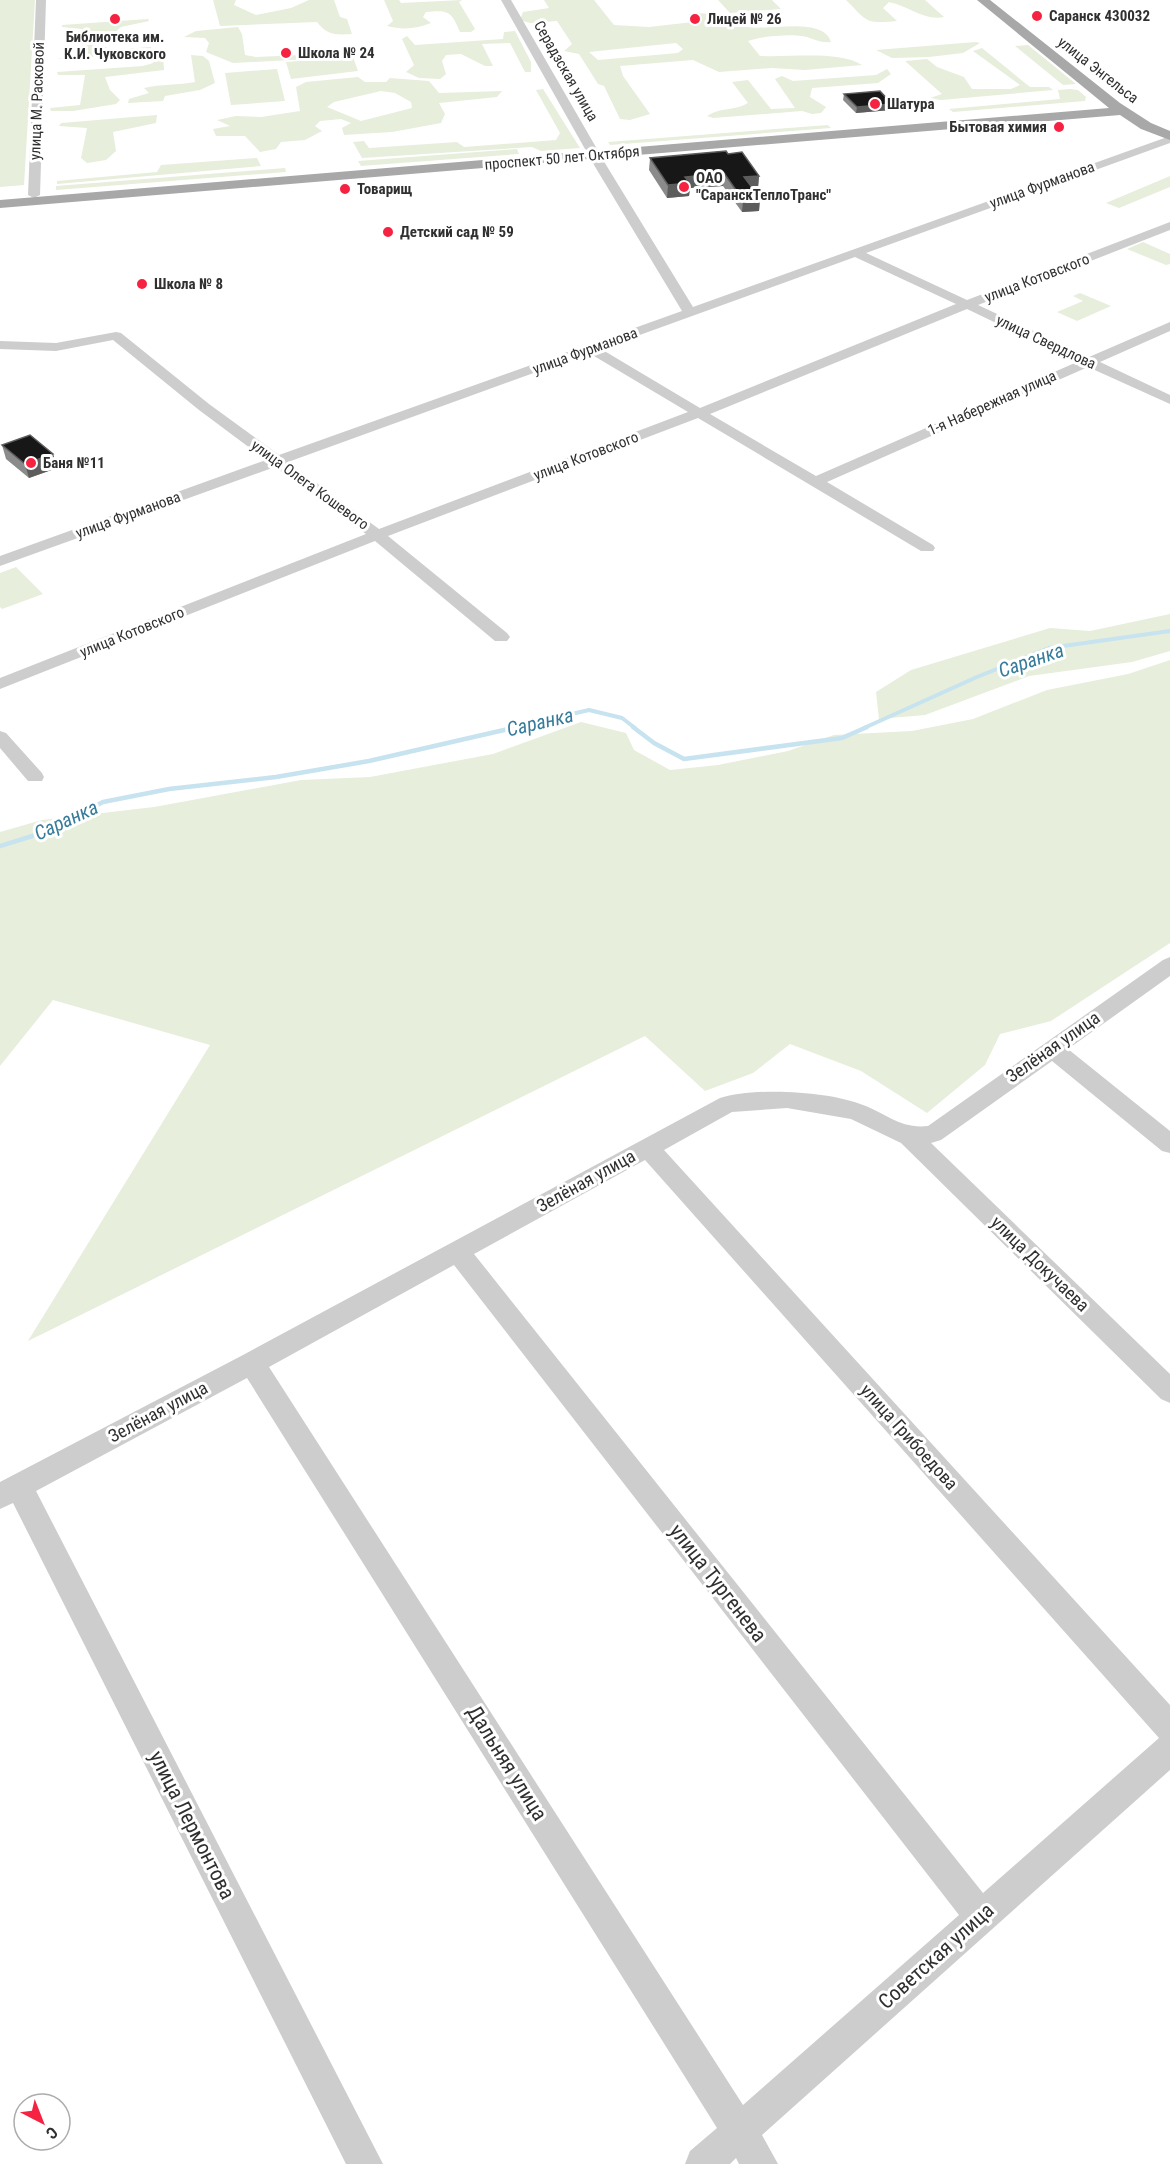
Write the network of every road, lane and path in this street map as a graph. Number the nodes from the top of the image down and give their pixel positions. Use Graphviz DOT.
graph roads {
  1 [pos="41,0"];
  2 [pos="506,0"];
  3 [pos="983,0"];
  4 [pos="1119,109"];
  5 [pos="1170,137"];
  6 [pos="593,152"];
  7 [pos="0,197"];
  8 [pos="33,198"];
  9 [pos="0,204"];
  10 [pos="1170,226"];
  11 [pos="856,253"];
  12 [pos="967,306"];
  13 [pos="690,313"];
  14 [pos="1170,326"];
  15 [pos="0,345"];
  16 [pos="591,349"];
  17 [pos="1087,361"];
  18 [pos="1170,400"];
  19 [pos="699,413"];
  20 [pos="280,461"];
  21 [pos="815,482"];
  22 [pos="377,535"];
  23 [pos="927,548"];
  24 [pos="0,561"];
  25 [pos="501,637"];
  26 [pos="0,684"];
  27 [pos="0,737"];
  28 [pos="35,777"];
  29 [pos="1170,964"];
  30 [pos="1051,1048"];
  31 [pos="909,1137"];
  32 [pos="1170,1144"];
  33 [pos="647,1147"];
  34 [pos="457,1251"];
  35 [pos="252,1363"];
  36 [pos="1170,1391"];
  37 [pos="9,1491"];
  38 [pos="1170,1728"];
  39 [pos="1170,1749"];
  40 [pos="980,1916"];
  41 [pos="741,2132"];
  42 [pos="365,2164"];
  43 [pos="703,2164"];
  44 [pos="760,2164"];
  1 -- 8 [label="street, улица М. Расковой"];
  2 -- 6 [label="street, Серадзская улица"];
  3 -- 4 [label="main road, улица Энгельса"];
  4 -- 5 [label="main road, улица Энгельса"];
  4 -- 6 [label="main road, проспект 50 лет Октября"];
  5 -- 11 [label="street, улица Фурманова"];
  6 -- 8 [label="main road, проспект 50 лет Октября"];
  6 -- 13 [label="street, Серадзская улица"];
  7 -- 8 [label="main road, проспект 50 лет Октября"];
  8 -- 9 [label="main road, проспект 50 лет Октября"];
  10 -- 12 [label="street, улица Котовского"];
  11 -- 12 [label="street, улица Свердлова"];
  11 -- 13 [label="street, улица Фурманова"];
  12 -- 17 [label="street, улица Свердлова"];
  12 -- 19 [label="street, улица Котовского"];
  13 -- 16 [label="street, улица Фурманова"];
  14 -- 17 [label="street, 1-я Набережная улица"];
  15 -- 20 [label="street, улица Олега Кошевого"];
  16 -- 19 [label="street"];
  16 -- 20 [label="street, улица Фурманова"];
  17 -- 18 [label="street, улица Свердлова"];
  17 -- 21 [label="street, 1-я Набережная улица"];
  19 -- 21 [label="street"];
  19 -- 22 [label="street, улица Котовского"];
  20 -- 22 [label="street, улица Олега Кошевого"];
  20 -- 24 [label="street, улица Фурманова"];
  21 -- 23 [label="street"];
  22 -- 25 [label="street, улица Олега Кошевого"];
  22 -- 26 [label="street, улица Котовского"];
  27 -- 28 [label="street"];
  29 -- 30 [label="street, Зелёная улица"];
  30 -- 31 [label="street, Зелёная улица"];
  30 -- 32 [label="street"];
  31 -- 33 [label="street, Зелёная улица"];
  31 -- 36 [label="street, улица Докучаева"];
  33 -- 34 [label="street, Зелёная улица"];
  33 -- 38 [label="street, улица Грибоедова"];
  34 -- 35 [label="street, Зелёная улица"];
  34 -- 40 [label="street, улица Тургенева"];
  35 -- 37 [label="street, Зелёная улица"];
  35 -- 41 [label="street, Дальняя улица"];
  37 -- 42 [label="street, улица Лермонтова"];
  39 -- 40 [label="street, Советская улица"];
  40 -- 41 [label="street, Советская улица"];
  41 -- 43 [label="street, Советская улица"];
  41 -- 44 [label="street, Дальняя улица"];
}
